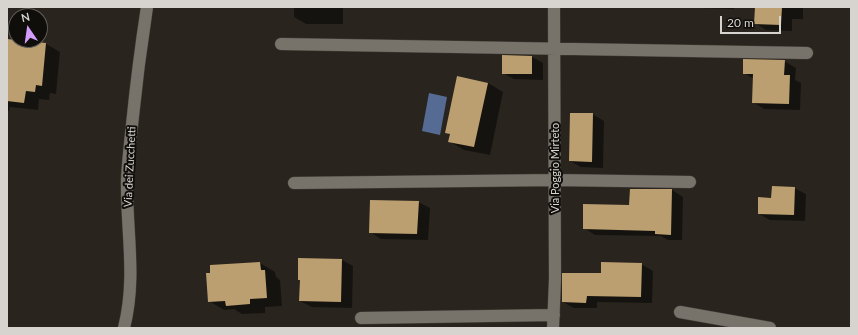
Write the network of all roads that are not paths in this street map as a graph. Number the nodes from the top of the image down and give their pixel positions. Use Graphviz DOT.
graph roads {
  1 [pos="147,7"];
  2 [pos="554,7"];
  3 [pos="281,44"];
  4 [pos="554,49"];
  5 [pos="807,53"];
  6 [pos="555,180"];
  7 [pos="690,182"];
  8 [pos="294,183"];
  9 [pos="680,312"];
  10 [pos="554,316"];
  11 [pos="361,318"];
  12 [pos="124,328"];
  13 [pos="553,328"];
  14 [pos="770,328"];
  1 -- 12 [label="street, Via dei Zucchetti"];
  2 -- 4 [label="street, Via Poggio Mirteto"];
  3 -- 4 [label="street"];
  4 -- 5 [label="street"];
  4 -- 6 [label="street, Via Poggio Mirteto"];
  6 -- 7 [label="street"];
  6 -- 8 [label="street"];
  6 -- 10 [label="street, Via Poggio Mirteto"];
  9 -- 14 [label="street"];
  10 -- 11 [label="street"];
  10 -- 13 [label="street, Via Poggio Mirteto"];
}
